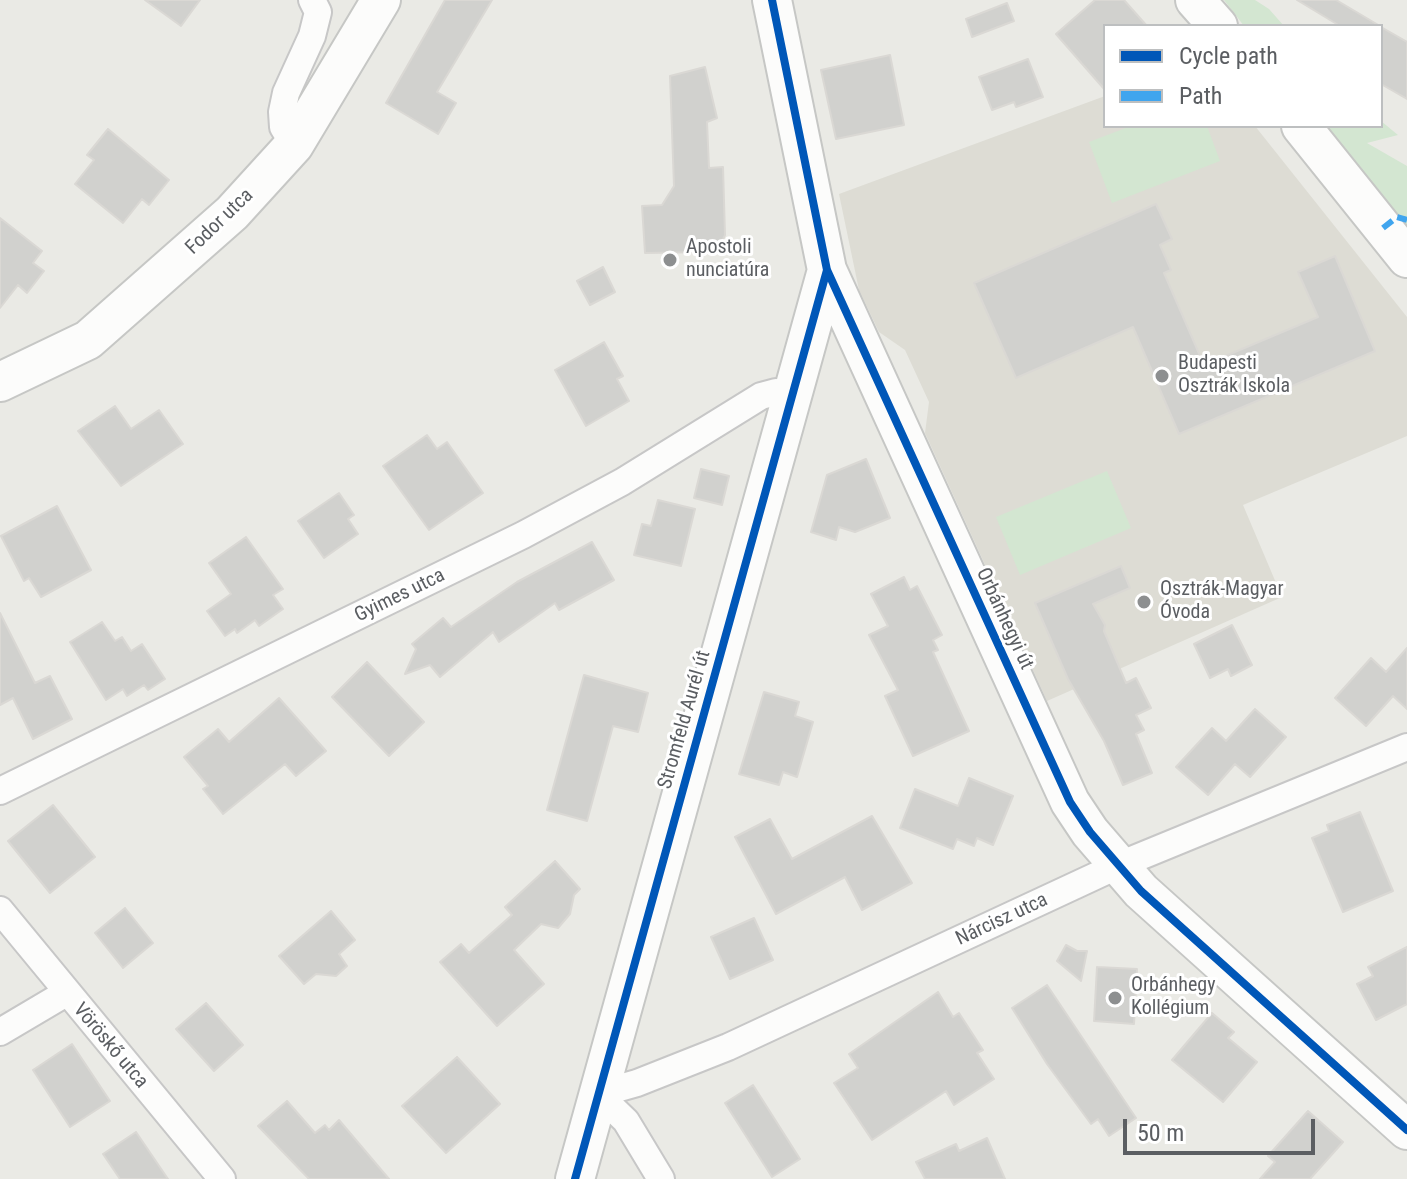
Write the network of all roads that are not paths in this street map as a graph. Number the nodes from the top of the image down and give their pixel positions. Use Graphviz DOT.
graph roads {
  1 [pos="312,0"];
  2 [pos="381,0"];
  3 [pos="772,0"];
  4 [pos="1195,0"];
  5 [pos="1216,24"];
  6 [pos="1303,128"];
  7 [pos="294,145"];
  8 [pos="1407,258"];
  9 [pos="827,270"];
  10 [pos="0,382"];
  11 [pos="792,396"];
  12 [pos="1407,747"];
  13 [pos="0,791"];
  14 [pos="1117,866"];
  15 [pos="0,910"];
  16 [pos="66,993"];
  17 [pos="0,1032"];
  18 [pos="598,1094"];
  19 [pos="1407,1130"];
  20 [pos="222,1179"];
  21 [pos="575,1179"];
  22 [pos="661,1179"];
  1 -- 7 [label="street"];
  2 -- 7 [label="street, Fodor utca"];
  3 -- 9 [label="street, Orbánhegyi út"];
  4 -- 5 [label="street"];
  6 -- 8 [label="street"];
  7 -- 10 [label="street, Fodor utca"];
  9 -- 11 [label="street, Stromfeld Aurél út"];
  9 -- 14 [label="street, Orbánhegyi út"];
  11 -- 13 [label="street, Gyimes utca"];
  11 -- 18 [label="street, Stromfeld Aurél út"];
  12 -- 14 [label="street, Nárcisz utca"];
  14 -- 18 [label="street, Nárcisz utca"];
  14 -- 19 [label="street, Orbánhegyi út"];
  15 -- 16 [label="street, Vöröskő utca"];
  16 -- 17 [label="street"];
  16 -- 20 [label="street, Vöröskő utca"];
  18 -- 21 [label="street, Stromfeld Aurél út"];
  18 -- 22 [label="street"];
}
